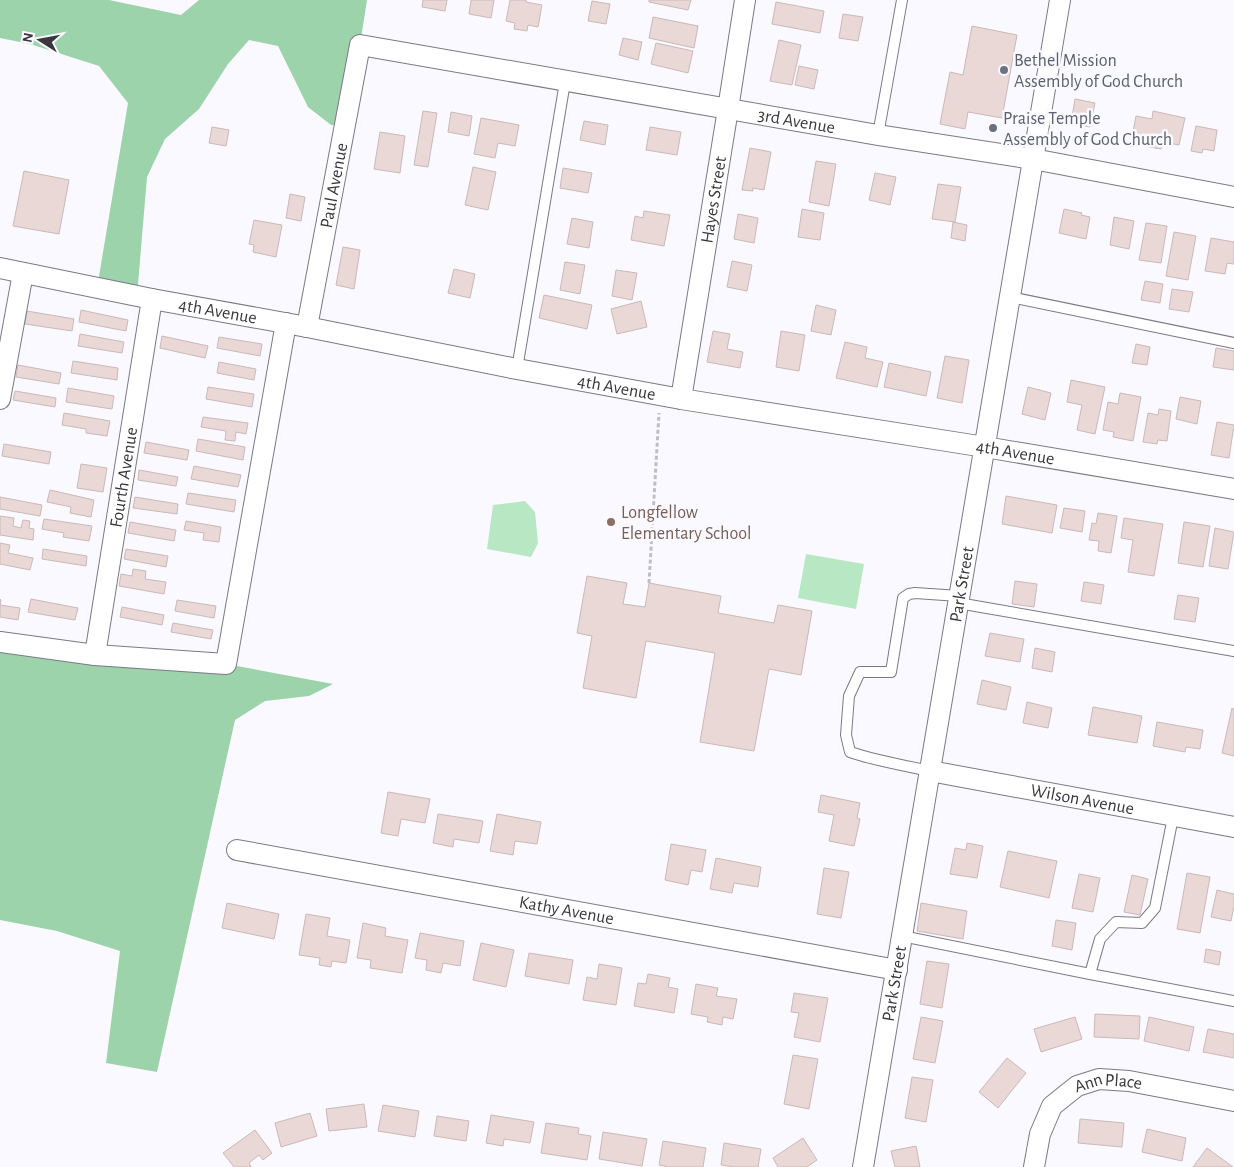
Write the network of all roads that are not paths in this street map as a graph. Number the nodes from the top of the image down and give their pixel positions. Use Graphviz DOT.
graph roads {
  1 [pos="745,0"];
  2 [pos="902,0"];
  3 [pos="1060,0"];
  4 [pos="360,46"];
  5 [pos="565,82"];
  6 [pos="728,109"];
  7 [pos="878,135"];
  8 [pos="1033,159"];
  9 [pos="1234,198"];
  10 [pos="0,268"];
  11 [pos="23,273"];
  12 [pos="1010,297"];
  13 [pos="152,299"];
  14 [pos="286,323"];
  15 [pos="307,327"];
  16 [pos="1234,343"];
  17 [pos="517,369"];
  18 [pos="680,398"];
  19 [pos="0,399"];
  20 [pos="985,447"];
  21 [pos="1234,489"];
  22 [pos="959,600"];
  23 [pos="0,642"];
  24 [pos="1234,651"];
  25 [pos="95,655"];
  26 [pos="930,771"];
  27 [pos="1173,817"];
  28 [pos="1234,827"];
  29 [pos="237,850"];
  30 [pos="902,936"];
  31 [pos="897,970"];
  32 [pos="1090,974"];
  33 [pos="1234,1000"];
  34 [pos="1234,1101"];
  35 [pos="863,1167"];
  36 [pos="1034,1167"];
  1 -- 6 [label="street, Hayes Street"];
  2 -- 7 [label="lane"];
  3 -- 8 [label="street, Park Street"];
  4 -- 5 [label="street, 3rd Avenue"];
  4 -- 15 [label="street, Paul Avenue"];
  5 -- 6 [label="street, 3rd Avenue"];
  5 -- 17 [label="lane"];
  6 -- 7 [label="street, 3rd Avenue"];
  6 -- 18 [label="street, Hayes Street"];
  7 -- 8 [label="street, 3rd Avenue"];
  8 -- 9 [label="street, 3rd Avenue"];
  8 -- 12 [label="street, Park Street"];
  10 -- 11 [label="street, 4th Avenue"];
  11 -- 13 [label="street, 4th Avenue"];
  11 -- 19 [label="street"];
  12 -- 16 [label="lane"];
  12 -- 20 [label="street, Park Street"];
  13 -- 14 [label="street, 4th Avenue"];
  13 -- 25 [label="street, Fourth Avenue"];
  14 -- 15 [label="street, 4th Avenue"];
  14 -- 25 [label="street"];
  15 -- 17 [label="street, 4th Avenue"];
  17 -- 18 [label="street, 4th Avenue"];
  18 -- 20 [label="street, 4th Avenue"];
  20 -- 21 [label="street, 4th Avenue"];
  20 -- 22 [label="street, Park Street"];
  22 -- 24 [label="lane"];
  22 -- 26 [label="street, Park Street"];
  22 -- 26 [label="lane"];
  23 -- 25 [label="street"];
  26 -- 27 [label="street, Wilson Avenue"];
  26 -- 30 [label="street, Park Street"];
  27 -- 28 [label="street, Wilson Avenue"];
  27 -- 32 [label="lane"];
  29 -- 31 [label="street, Kathy Avenue"];
  30 -- 31 [label="street, Park Street"];
  30 -- 32 [label="lane"];
  31 -- 35 [label="street, Park Street"];
  32 -- 33 [label="lane"];
  34 -- 36 [label="street, Ann Place"];
}
